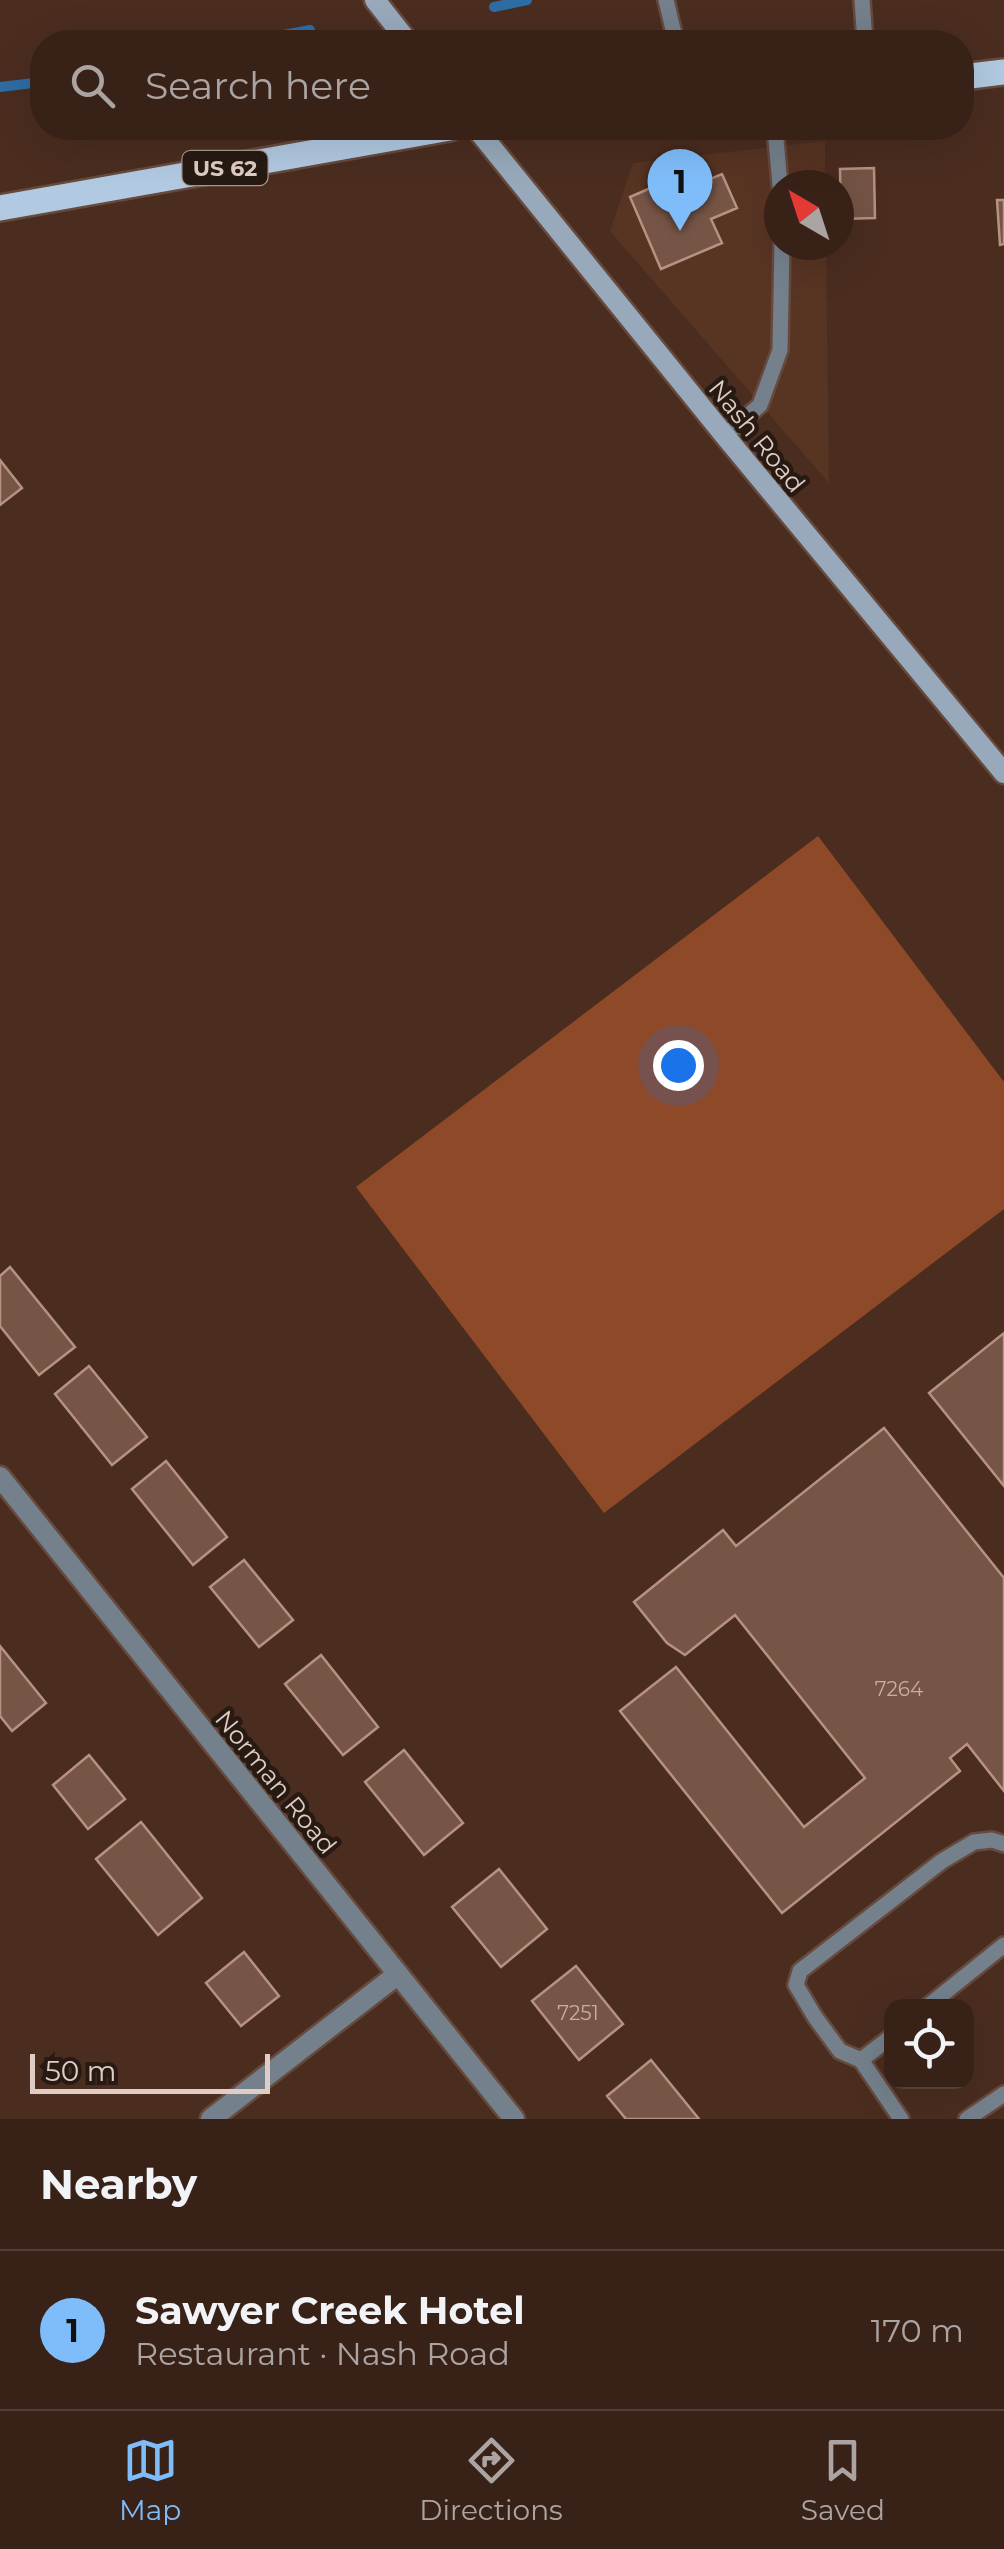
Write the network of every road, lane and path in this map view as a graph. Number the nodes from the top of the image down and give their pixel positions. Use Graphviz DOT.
graph roads {
  1 [pos="375,0"];
  2 [pos="666,0"];
  3 [pos="862,0"];
  4 [pos="399,30"];
  5 [pos="673,30"];
  6 [pos="864,30"];
  7 [pos="1004,72"];
  8 [pos="974,75"];
  9 [pos="382,140"];
  10 [pos="486,140"];
  11 [pos="776,140"];
  12 [pos="779,170"];
  13 [pos="0,208"];
  14 [pos="782,260"];
  15 [pos="725,436"];
  16 [pos="1004,773"];
  17 [pos="0,1476"];
  18 [pos="1004,1844"];
  19 [pos="1004,1945"];
  20 [pos="398,1974"];
  21 [pos="937,1999"];
  22 [pos="884,2042"];
  23 [pos="861,2060"];
  24 [pos="1004,2094"];
  25 [pos="212,2119"];
  26 [pos="514,2119"];
  27 [pos="901,2119"];
  28 [pos="968,2119"];
  1 -- 4 [label="main road"];
  2 -- 5 [label="lane"];
  3 -- 6 [label="lane"];
  7 -- 8 [label="main road"];
  9 -- 13 [label="main road, US 62"];
  10 -- 15 [label="main road, Nash Road"];
  11 -- 12 [label="lane"];
  14 -- 15 [label="lane"];
  15 -- 16 [label="main road, Nash Road"];
  17 -- 20 [label="street, Norman Road"];
  18 -- 23 [label="lane"];
  19 -- 21 [label="lane"];
  20 -- 25 [label="street"];
  20 -- 26 [label="street, Norman Road"];
  22 -- 23 [label="lane"];
  23 -- 27 [label="lane"];
  24 -- 28 [label="lane"];
}
